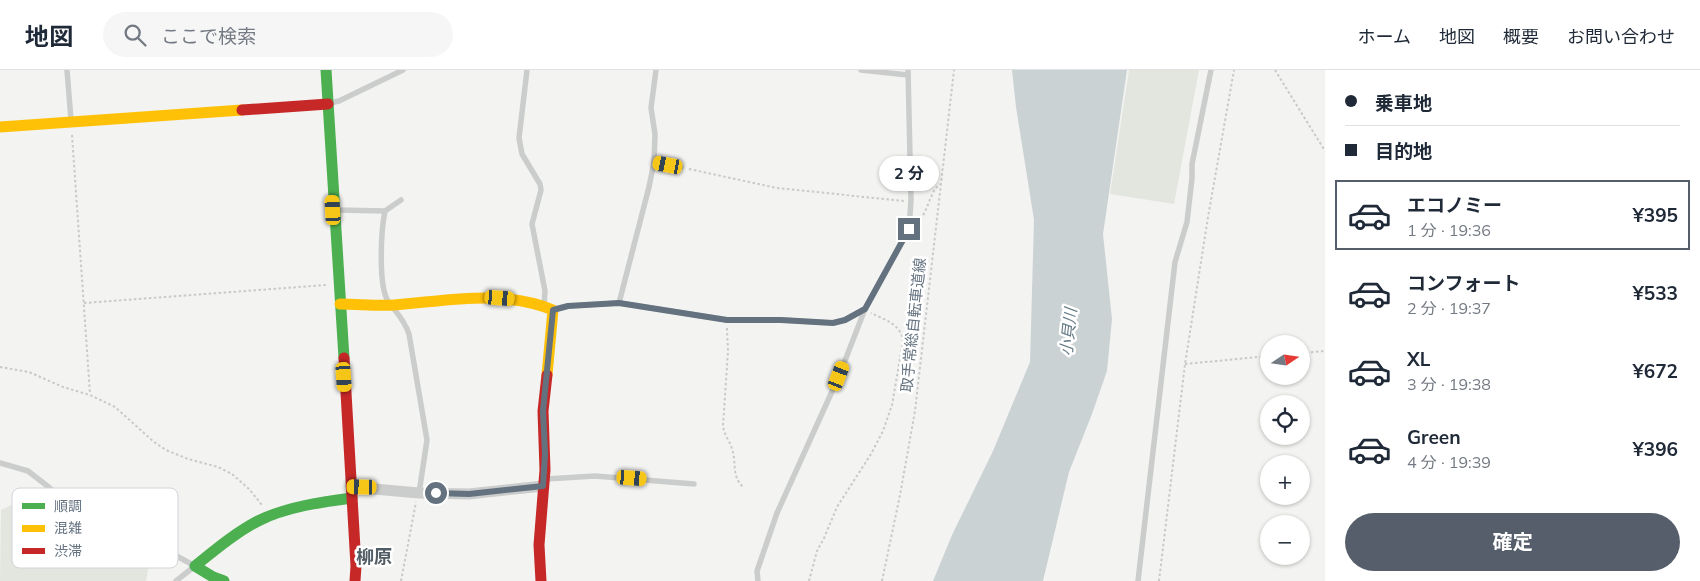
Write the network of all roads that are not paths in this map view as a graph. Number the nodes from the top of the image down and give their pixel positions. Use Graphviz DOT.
graph roads {
  1 [pos="67,70"];
  2 [pos="326,70"];
  3 [pos="403,70"];
  4 [pos="527,70"];
  5 [pos="656,70"];
  6 [pos="861,70"];
  7 [pos="1211,70"];
  8 [pos="908,73"];
  9 [pos="328,104"];
  10 [pos="71,122"];
  11 [pos="0,127"];
  12 [pos="654,162"];
  13 [pos="682,167"];
  14 [pos="401,200"];
  15 [pos="333,210"];
  16 [pos="385,211"];
  17 [pos="619,303"];
  18 [pos="340,304"];
  19 [pos="392,305"];
  20 [pos="548,307"];
  21 [pos="865,309"];
  22 [pos="0,463"];
  23 [pos="544,483"];
  24 [pos="694,484"];
  25 [pos="50,488"];
  26 [pos="352,492"];
  27 [pos="419,493"];
  28 [pos="178,557"];
  29 [pos="195,566"];
  30 [pos="176,581"];
  31 [pos="224,581"];
  32 [pos="355,581"];
  33 [pos="541,581"];
  34 [pos="758,581"];
  35 [pos="1138,581"];
  1 -- 10 [label="lane"];
  2 -- 9 [label="street"];
  3 -- 9 [label="lane"];
  4 -- 20 [label="lane"];
  5 -- 12 [label="lane"];
  6 -- 8 [label="lane"];
  7 -- 35 [label="lane"];
  8 -- 21 [label="lane"];
  9 -- 10 [label="street"];
  9 -- 15 [label="street"];
  10 -- 11 [label="street"];
  12 -- 13 [label="lane"];
  12 -- 17 [label="lane"];
  14 -- 16 [label="lane"];
  15 -- 16 [label="lane"];
  15 -- 18 [label="street"];
  16 -- 19 [label="lane"];
  17 -- 20 [label="lane"];
  17 -- 21 [label="lane"];
  18 -- 19 [label="street"];
  18 -- 26 [label="street"];
  19 -- 20 [label="street"];
  19 -- 27 [label="lane"];
  20 -- 23 [label="street"];
  21 -- 34 [label="lane"];
  22 -- 25 [label="lane"];
  23 -- 24 [label="lane"];
  23 -- 27 [label="street"];
  23 -- 33 [label="street"];
  26 -- 27 [label="street"];
  26 -- 29 [label="street"];
  26 -- 32 [label="street"];
  28 -- 29 [label="lane"];
  29 -- 30 [label="lane"];
  29 -- 31 [label="street"];
}
